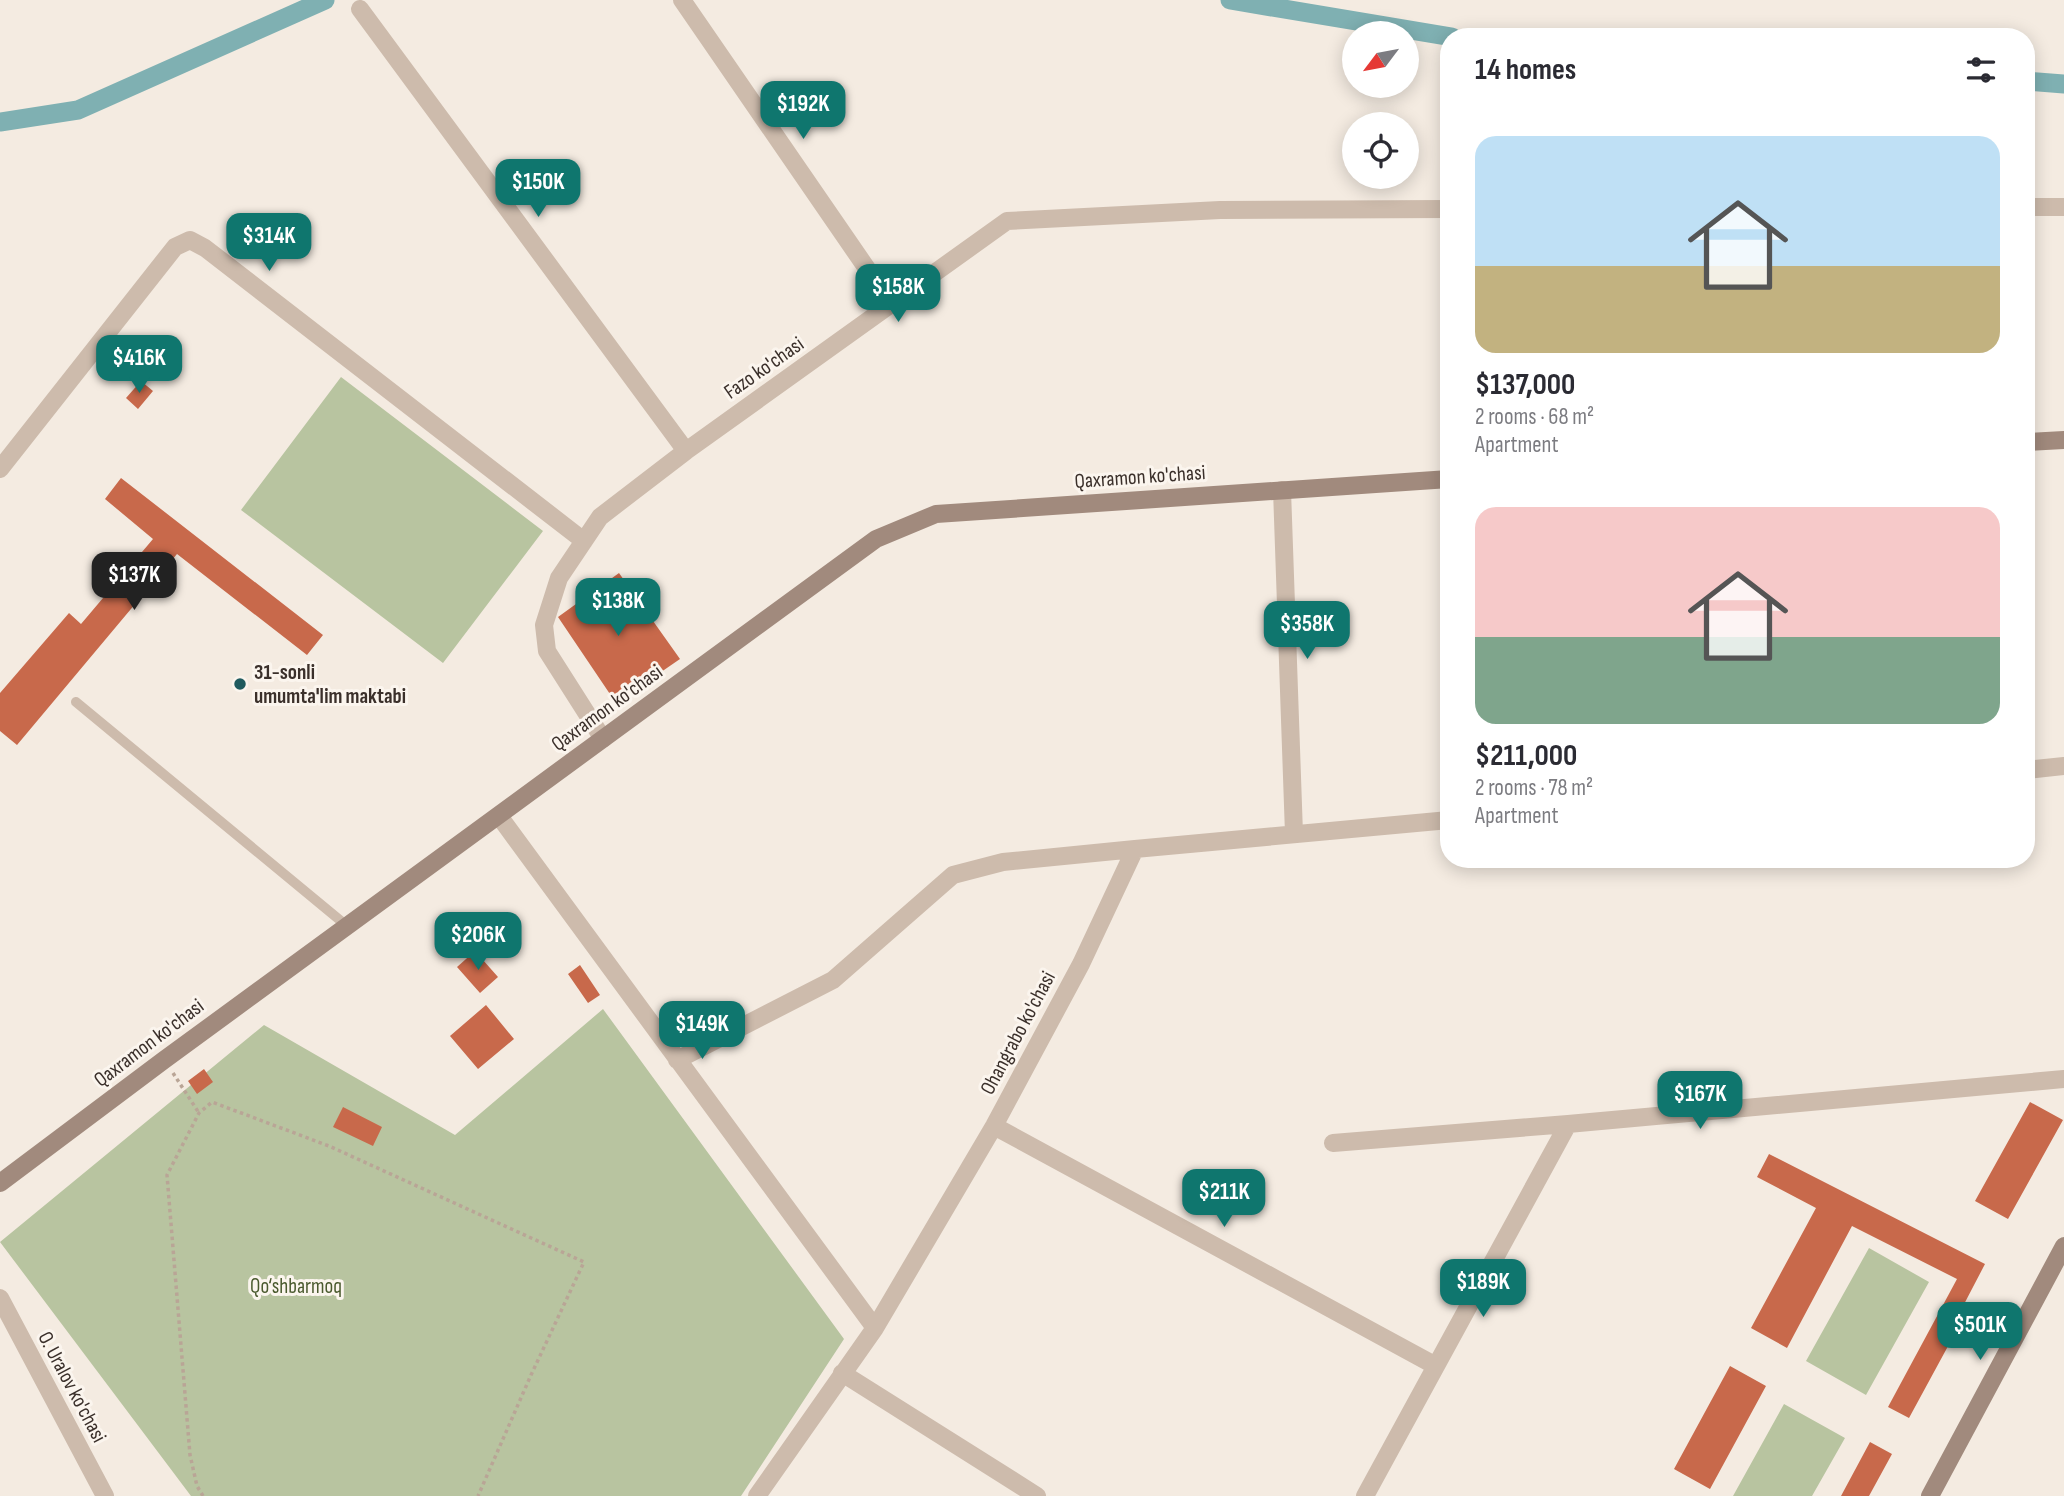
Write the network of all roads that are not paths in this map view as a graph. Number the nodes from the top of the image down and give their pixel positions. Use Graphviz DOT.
graph roads {
  1 [pos="682,0"];
  2 [pos="360,9"];
  3 [pos="2035,207"];
  4 [pos="2064,207"];
  5 [pos="1440,209"];
  6 [pos="892,305"];
  7 [pos="2064,440"];
  8 [pos="2035,442"];
  9 [pos="686,451"];
  10 [pos="0,469"];
  11 [pos="1440,480"];
  12 [pos="1282,490"];
  13 [pos="584,541"];
  14 [pos="76,702"];
  15 [pos="603,739"];
  16 [pos="2064,766"];
  17 [pos="2035,769"];
  18 [pos="499,816"];
  19 [pos="1440,821"];
  20 [pos="1294,834"];
  21 [pos="1135,849"];
  22 [pos="347,926"];
  23 [pos="677,1060"];
  24 [pos="2064,1079"];
  25 [pos="1568,1124"];
  26 [pos="994,1126"];
  27 [pos="1333,1143"];
  28 [pos="0,1183"];
  29 [pos="2064,1246"];
  30 [pos="0,1298"];
  31 [pos="875,1328"];
  32 [pos="1436,1366"];
  33 [pos="842,1373"];
  34 [pos="105,1496"];
  35 [pos="757,1496"];
  36 [pos="1037,1496"];
  37 [pos="1365,1496"];
  38 [pos="1930,1496"];
  1 -- 6 [label="street"];
  2 -- 9 [label="street"];
  3 -- 4 [label="street"];
  5 -- 6 [label="street, Fazo ko'chasi"];
  6 -- 9 [label="street, Fazo ko'chasi"];
  7 -- 8 [label="street"];
  9 -- 13 [label="street, Fazo ko'chasi"];
  10 -- 13 [label="street"];
  11 -- 12 [label="street, Qaxramon ko'chasi"];
  12 -- 15 [label="street, Qaxramon ko'chasi"];
  12 -- 20 [label="street"];
  13 -- 15 [label="street, Fazo ko'chasi"];
  14 -- 22 [label="lane"];
  15 -- 18 [label="street, Qaxramon ko'chasi"];
  16 -- 17 [label="street"];
  18 -- 22 [label="street, Qaxramon ko'chasi"];
  18 -- 23 [label="street"];
  19 -- 20 [label="street"];
  20 -- 21 [label="street"];
  21 -- 23 [label="street"];
  21 -- 26 [label="street, Ohangrabo ko'chasi"];
  22 -- 28 [label="street, Qaxramon ko'chasi"];
  23 -- 31 [label="street"];
  24 -- 25 [label="street"];
  25 -- 27 [label="street"];
  25 -- 32 [label="street"];
  26 -- 31 [label="street, Ohangrabo ko'chasi"];
  26 -- 32 [label="street"];
  29 -- 38 [label="street"];
  30 -- 34 [label="street, O. Uralov ko'chasi"];
  31 -- 33 [label="street, Ohangrabo ko'chasi"];
  32 -- 37 [label="street"];
  33 -- 35 [label="street, Ohangrabo ko'chasi"];
  33 -- 36 [label="street"];
}
